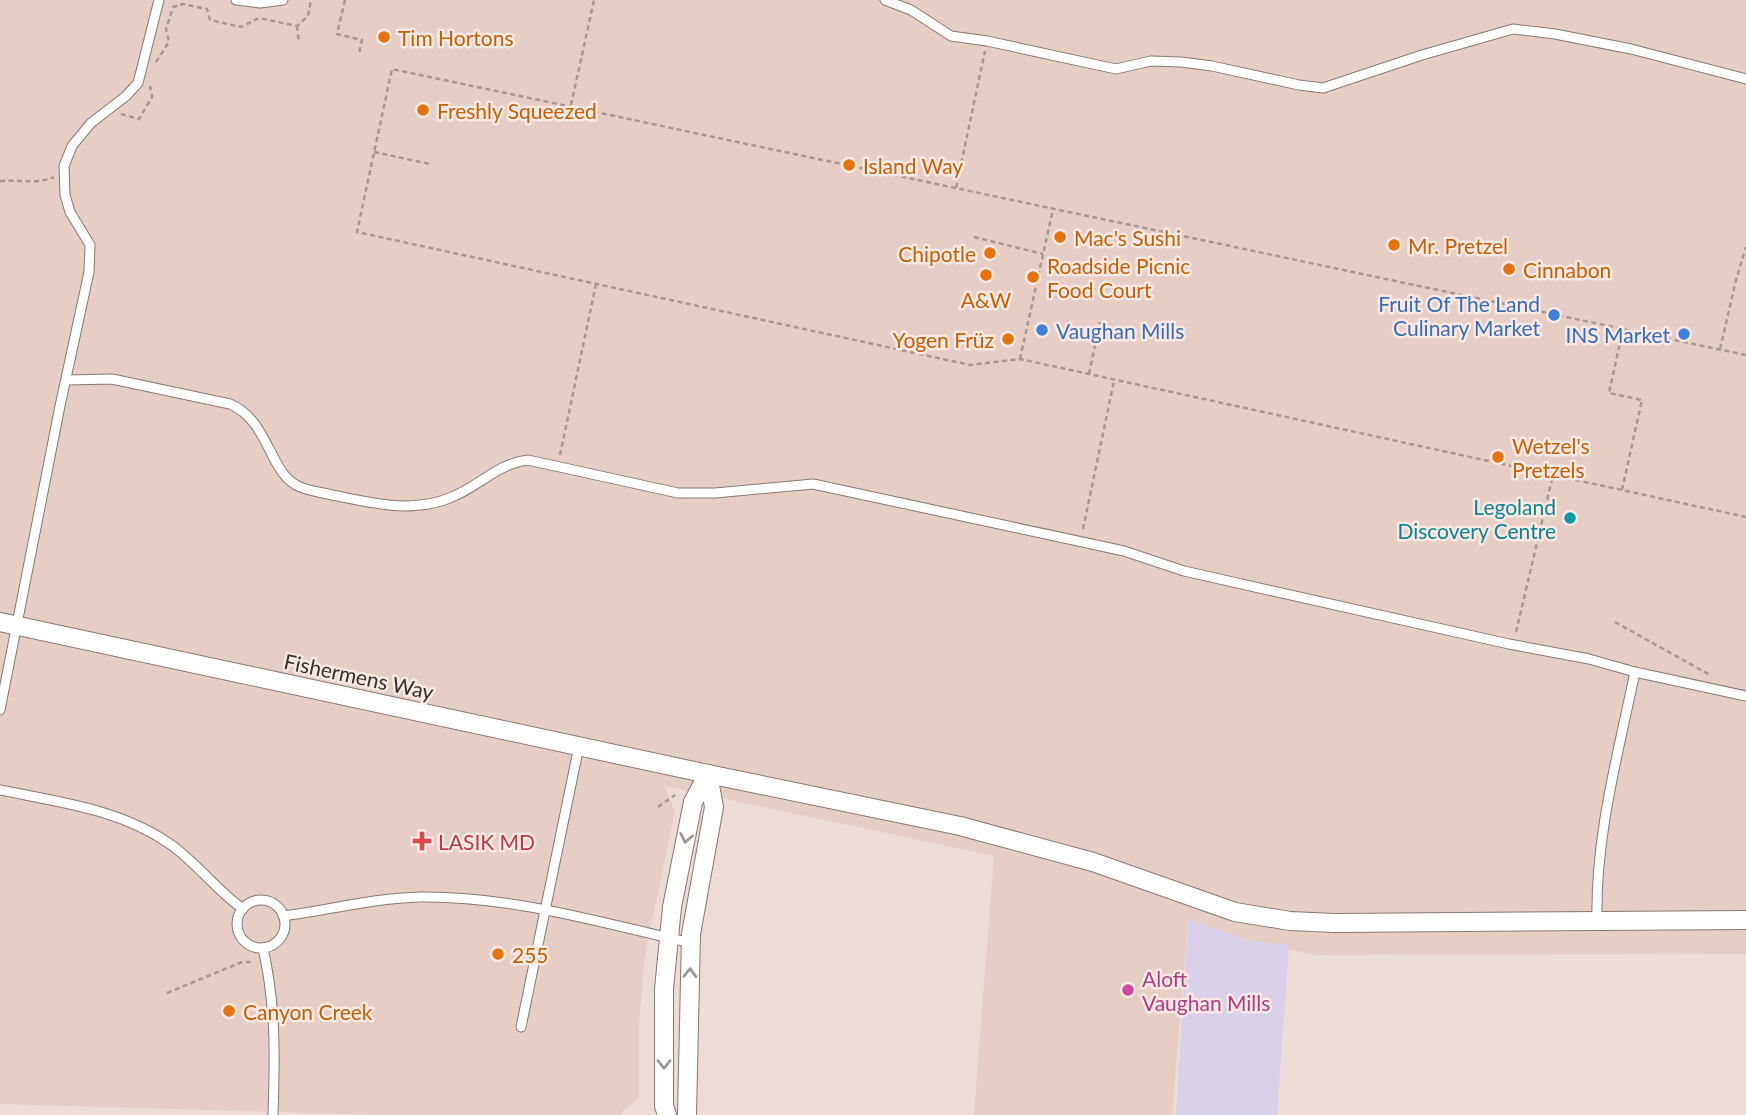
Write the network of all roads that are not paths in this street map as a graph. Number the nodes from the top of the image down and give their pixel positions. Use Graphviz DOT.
graph roads {
  1 [pos="159,0"];
  2 [pos="236,0"];
  3 [pos="283,0"];
  4 [pos="885,0"];
  5 [pos="1746,79"];
  6 [pos="67,380"];
  7 [pos="8,623"];
  8 [pos="1634,672"];
  9 [pos="1746,696"];
  10 [pos="0,710"];
  11 [pos="579,747"];
  12 [pos="708,774"];
  13 [pos="0,790"];
  14 [pos="243,909"];
  15 [pos="546,910"];
  16 [pos="284,916"];
  17 [pos="1746,920"];
  18 [pos="1597,921"];
  19 [pos="669,938"];
  20 [pos="691,943"];
  21 [pos="263,948"];
  22 [pos="521,1027"];
  23 [pos="273,1115"];
  24 [pos="667,1115"];
  25 [pos="687,1115"];
  1 -- 6 [label="lane"];
  2 -- 3 [label="lane"];
  4 -- 5 [label="lane"];
  6 -- 7 [label="lane"];
  6 -- 8 [label="lane"];
  7 -- 10 [label="lane"];
  7 -- 11 [label="street, Fishermens Way"];
  8 -- 9 [label="lane"];
  8 -- 18 [label="lane"];
  11 -- 12 [label="street, Fishermens Way"];
  11 -- 15 [label="lane"];
  12 -- 18 [label="street, Fishermens Way"];
  12 -- 19 [label="street, one-way"];
  12 -- 20 [label="street"];
  13 -- 14 [label="lane"];
  14 -- 16 [label="lane"];
  14 -- 21 [label="lane"];
  15 -- 16 [label="lane"];
  15 -- 19 [label="lane"];
  15 -- 22 [label="lane"];
  16 -- 21 [label="lane"];
  17 -- 18 [label="street, Fishermens Way"];
  19 -- 20 [label="lane"];
  19 -- 24 [label="street, one-way"];
  25 -- 20 [label="street, one-way"];
  21 -- 23 [label="lane"];
}
